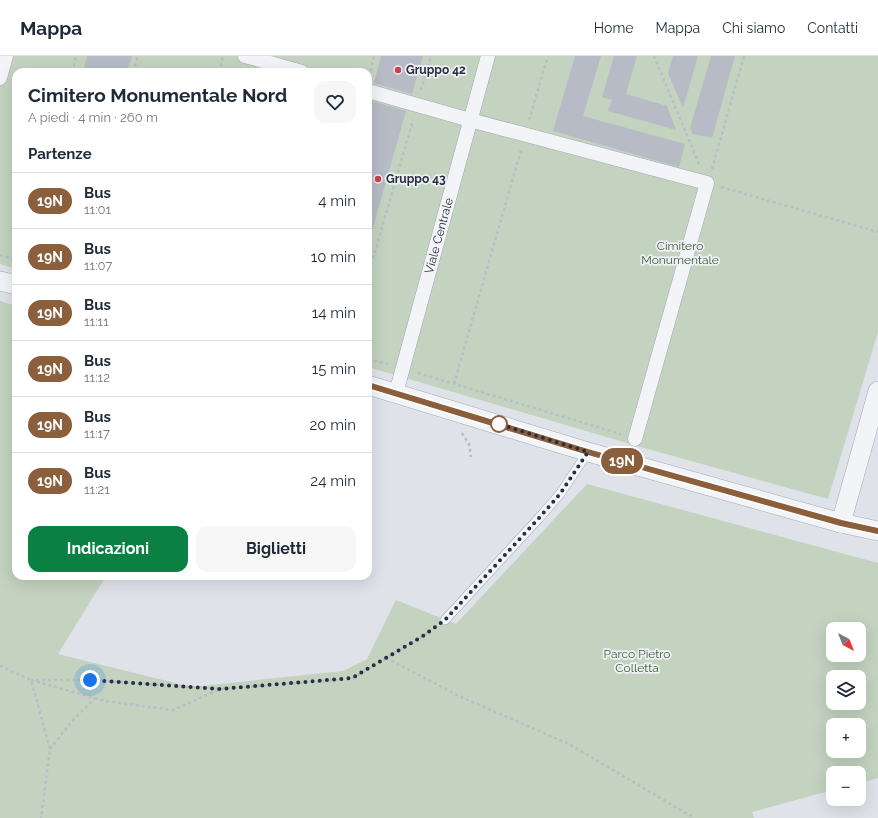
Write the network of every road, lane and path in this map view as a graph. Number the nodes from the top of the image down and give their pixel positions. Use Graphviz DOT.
graph roads {
  1 [pos="6,56"];
  2 [pos="76,56"];
  3 [pos="138,56"];
  4 [pos="224,56"];
  5 [pos="245,56"];
  6 [pos="374,56"];
  7 [pos="431,56"];
  8 [pos="488,56"];
  9 [pos="548,56"];
  10 [pos="654,56"];
  11 [pos="744,56"];
  12 [pos="73,68"];
  13 [pos="134,68"];
  14 [pos="220,68"];
  15 [pos="288,68"];
  16 [pos="371,68"];
  17 [pos="0,78"];
  18 [pos="372,91"];
  19 [pos="417,104"];
  20 [pos="470,120"];
  21 [pos="525,134"];
  22 [pos="707,183"];
  23 [pos="878,232"];
  24 [pos="0,255"];
  25 [pos="12,259"];
  26 [pos="372,262"];
  27 [pos="0,281"];
  28 [pos="12,284"];
  29 [pos="372,360"];
  30 [pos="403,368"];
  31 [pos="454,384"];
  32 [pos="372,386"];
  33 [pos="878,391"];
  34 [pos="396,393"];
  35 [pos="635,438"];
  36 [pos="588,452"];
  37 [pos="841,523"];
  38 [pos="878,531"];
  39 [pos="445,620"];
  40 [pos="386,658"];
  41 [pos="0,666"];
  42 [pos="31,680"];
  43 [pos="220,689"];
  44 [pos="95,698"];
  45 [pos="50,749"];
  46 [pos="41,818"];
  47 [pos="694,818"];
  1 -- 17 [label="street"];
  2 -- 12 [label="path"];
  3 -- 13 [label="path"];
  4 -- 14 [label="path"];
  5 -- 15 [label="street"];
  6 -- 16 [label="path"];
  7 -- 19 [label="path"];
  8 -- 20 [label="street, Viale Centrale"];
  9 -- 21 [label="path"];
  10 -- 22 [label="path"];
  11 -- 22 [label="path"];
  18 -- 19 [label="street"];
  19 -- 20 [label="street"];
  19 -- 26 [label="path"];
  20 -- 21 [label="street"];
  20 -- 30 [label="street, Viale Centrale"];
  21 -- 22 [label="street"];
  21 -- 31 [label="path"];
  22 -- 23 [label="path"];
  22 -- 35 [label="street"];
  24 -- 25 [label="path"];
  27 -- 28 [label="street"];
  29 -- 30 [label="path"];
  30 -- 31 [label="path"];
  30 -- 34 [label="street, Viale Centrale"];
  31 -- 35 [label="path"];
  32 -- 34 [label="street"];
  33 -- 37 [label="street"];
  34 -- 36 [label="street"];
  36 -- 37 [label="street"];
  36 -- 39 [label="lane"];
  37 -- 38 [label="street"];
  39 -- 40 [label="path"];
  40 -- 43 [label="path"];
  40 -- 47 [label="path"];
  41 -- 42 [label="path"];
  42 -- 43 [label="path"];
  42 -- 44 [label="path"];
  42 -- 45 [label="path"];
  43 -- 44 [label="path"];
  44 -- 45 [label="path"];
  45 -- 46 [label="path"];
}
